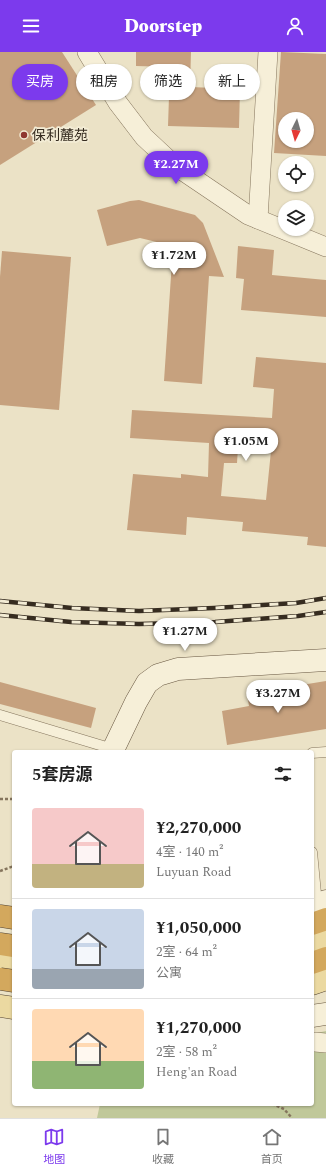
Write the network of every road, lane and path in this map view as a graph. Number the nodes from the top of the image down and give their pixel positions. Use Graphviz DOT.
graph roads {
  1 [pos="87,52"];
  2 [pos="268,52"];
  3 [pos="258,219"];
  4 [pos="326,247"];
  5 [pos="326,660"];
  6 [pos="0,715"];
  7 [pos="113,750"];
  8 [pos="326,752"];
  9 [pos="314,753"];
  10 [pos="0,799"];
  11 [pos="12,799"];
  12 [pos="12,867"];
  13 [pos="314,869"];
  14 [pos="0,871"];
  15 [pos="0,907"];
  16 [pos="12,909"];
  17 [pos="319,911"];
  18 [pos="0,916"];
  19 [pos="12,918"];
  20 [pos="326,941"];
  21 [pos="0,944"];
  22 [pos="314,945"];
  23 [pos="12,946"];
  24 [pos="326,958"];
  25 [pos="0,960"];
  26 [pos="12,961"];
  27 [pos="314,962"];
  28 [pos="12,964"];
  29 [pos="326,979"];
  30 [pos="0,980"];
  31 [pos="12,981"];
  32 [pos="314,983"];
  33 [pos="0,1006"];
  34 [pos="12,1008"];
  35 [pos="326,1014"];
  36 [pos="314,1016"];
  37 [pos="277,1106"];
  38 [pos="292,1118"];
  1 -- 3 [label="street"];
  2 -- 3 [label="street"];
  3 -- 4 [label="street"];
  5 -- 7 [label="street"];
  6 -- 7 [label="lane"];
  8 -- 9 [label="lane"];
  10 -- 11 [label="path"];
  12 -- 14 [label="path"];
  13 -- 17 [label="lane"];
  15 -- 16 [label="street"];
  18 -- 19 [label="highway"];
  20 -- 22 [label="main road"];
  21 -- 23 [label="highway"];
  24 -- 27 [label="highway"];
  25 -- 26 [label="main road"];
  28 -- 30 [label="street"];
  29 -- 32 [label="main road"];
  30 -- 31 [label="highway, bridge"];
  33 -- 34 [label="main road"];
  35 -- 36 [label="street"];
  37 -- 38 [label="path"];
}
